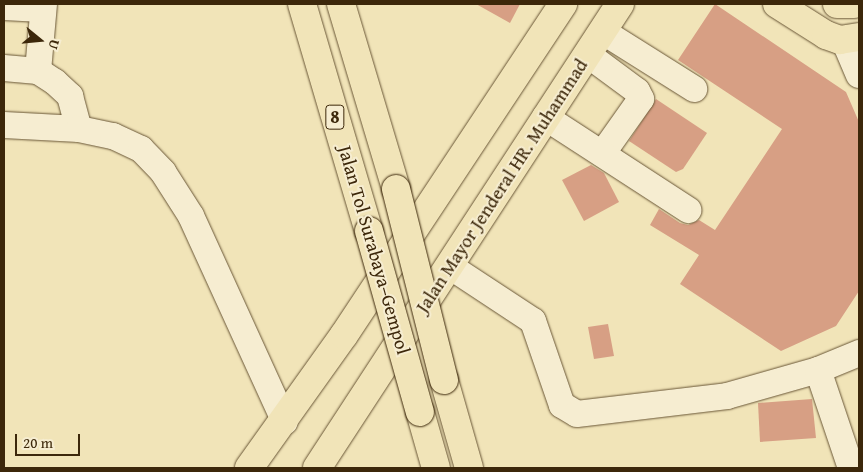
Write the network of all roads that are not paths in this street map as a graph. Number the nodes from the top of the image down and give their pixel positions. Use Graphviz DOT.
graph roads {
  1 [pos="302,4"];
  2 [pos="341,4"];
  3 [pos="563,4"];
  4 [pos="620,4"];
  5 [pos="777,4"];
  6 [pos="837,4"];
  7 [pos="854,4"];
  8 [pos="4,7"];
  9 [pos="43,7"];
  10 [pos="602,31"];
  11 [pos="852,38"];
  12 [pos="587,54"];
  13 [pos="4,68"];
  14 [pos="38,70"];
  15 [pos="859,75"];
  16 [pos="694,89"];
  17 [pos="545,117"];
  18 [pos="4,125"];
  19 [pos="79,129"];
  20 [pos="602,154"];
  21 [pos="688,210"];
  22 [pos="451,267"];
  23 [pos="859,353"];
  24 [pos="818,370"];
  25 [pos="286,422"];
  26 [pos="839,439"];
  27 [pos="250,468"];
  28 [pos="317,468"];
  29 [pos="436,468"];
  30 [pos="469,468"];
  31 [pos="836,468"];
  32 [pos="851,468"];
  1 -- 29 [label="main road, Jalan Tol Surabaya–Gempol / 8, bridge"];
  2 -- 30 [label="main road, Jalan Tol Surabaya–Gempol / 8, bridge"];
  3 -- 25 [label="main road"];
  4 -- 10 [label="main road, Jalan Mayor Jenderal HR. Muhammad"];
  5 -- 11 [label="main road"];
  6 -- 7 [label="main road"];
  8 -- 9 [label="street"];
  9 -- 14 [label="street"];
  10 -- 12 [label="main road, Jalan Mayor Jenderal HR. Muhammad"];
  10 -- 16 [label="street"];
  11 -- 15 [label="street"];
  12 -- 17 [label="main road, Jalan Mayor Jenderal HR. Muhammad"];
  12 -- 20 [label="street"];
  13 -- 14 [label="street"];
  14 -- 19 [label="street"];
  17 -- 20 [label="street"];
  17 -- 22 [label="main road, Jalan Mayor Jenderal HR. Muhammad"];
  18 -- 19 [label="street"];
  19 -- 25 [label="street"];
  20 -- 21 [label="street"];
  22 -- 24 [label="street"];
  22 -- 28 [label="main road, Jalan Mayor Jenderal HR. Muhammad"];
  23 -- 24 [label="street"];
  24 -- 26 [label="street"];
  25 -- 27 [label="main road"];
  26 -- 31 [label="street"];
  26 -- 32 [label="street"];
}
